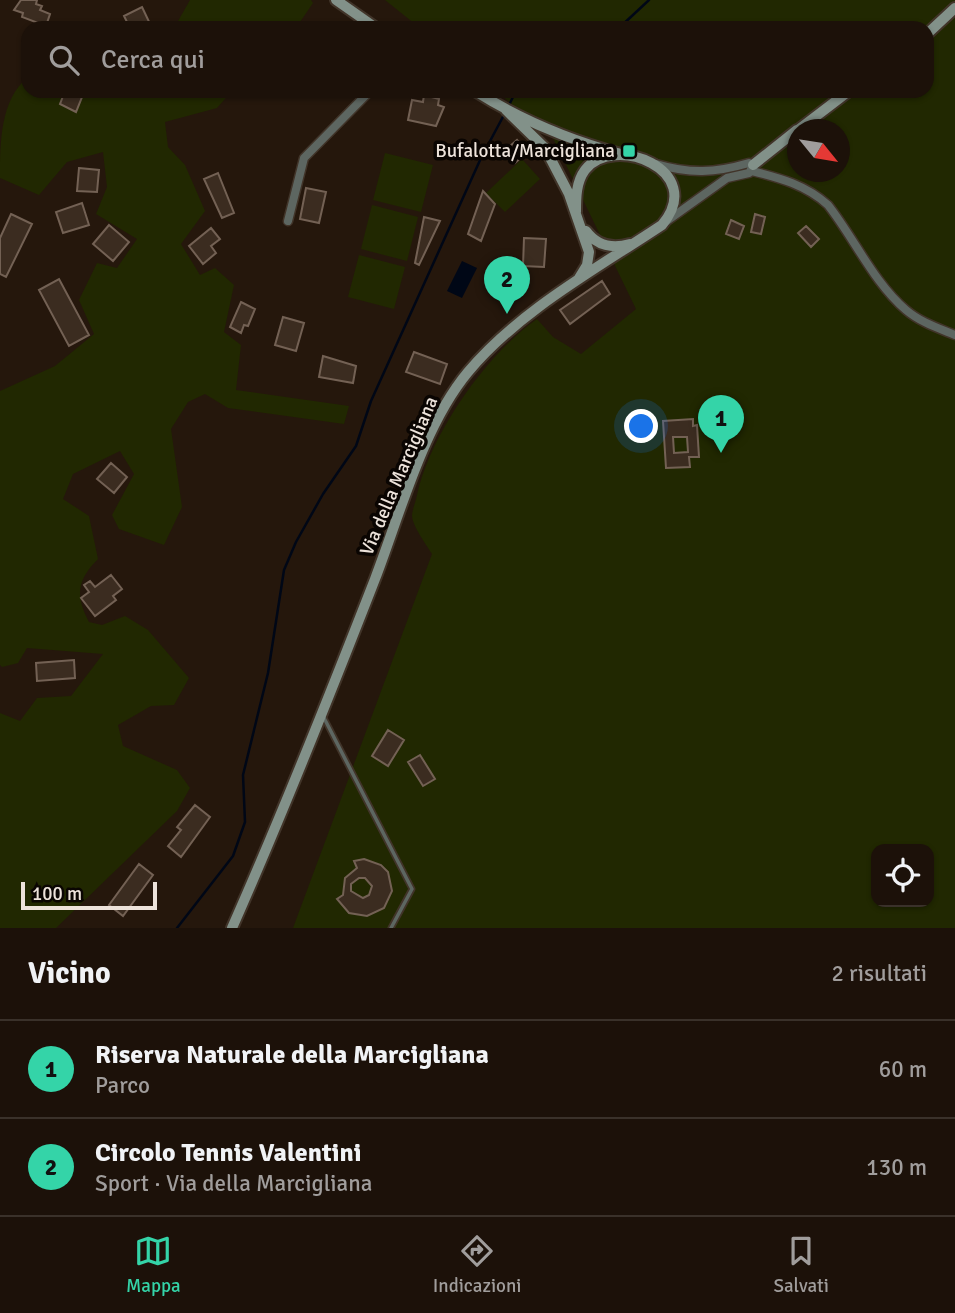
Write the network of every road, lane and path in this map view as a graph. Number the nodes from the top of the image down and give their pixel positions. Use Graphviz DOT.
graph roads {
  1 [pos="336,0"];
  2 [pos="955,8"];
  3 [pos="366,21"];
  4 [pos="934,28"];
  5 [pos="363,98"];
  6 [pos="486,98"];
  7 [pos="840,98"];
  8 [pos="506,110"];
  9 [pos="812,119"];
  10 [pos="787,139"];
  11 [pos="627,156"];
  12 [pos="656,164"];
  13 [pos="752,168"];
  14 [pos="576,212"];
  15 [pos="288,220"];
  16 [pos="662,225"];
  17 [pos="582,227"];
  18 [pos="636,242"];
  19 [pos="572,286"];
  20 [pos="955,335"];
  21 [pos="322,714"];
  22 [pos="232,928"];
  23 [pos="391,928"];
  1 -- 3 [label="street"];
  2 -- 4 [label="street"];
  5 -- 15 [label="street"];
  6 -- 8 [label="street"];
  7 -- 9 [label="street, Via della Marcigliana"];
  8 -- 11 [label="street"];
  8 -- 14 [label="street"];
  10 -- 13 [label="street, Via della Marcigliana"];
  11 -- 12 [label="street"];
  11 -- 14 [label="street"];
  12 -- 13 [label="street, Via della Marcigliana"];
  12 -- 16 [label="street"];
  13 -- 16 [label="street, Via della Marcigliana"];
  13 -- 20 [label="street"];
  14 -- 17 [label="street"];
  16 -- 18 [label="street, Via della Marcigliana"];
  17 -- 18 [label="street"];
  17 -- 19 [label="street"];
  18 -- 19 [label="street, Via della Marcigliana"];
  19 -- 21 [label="street, Via della Marcigliana"];
  21 -- 22 [label="street, Via della Marcigliana"];
  21 -- 23 [label="lane"];
}
